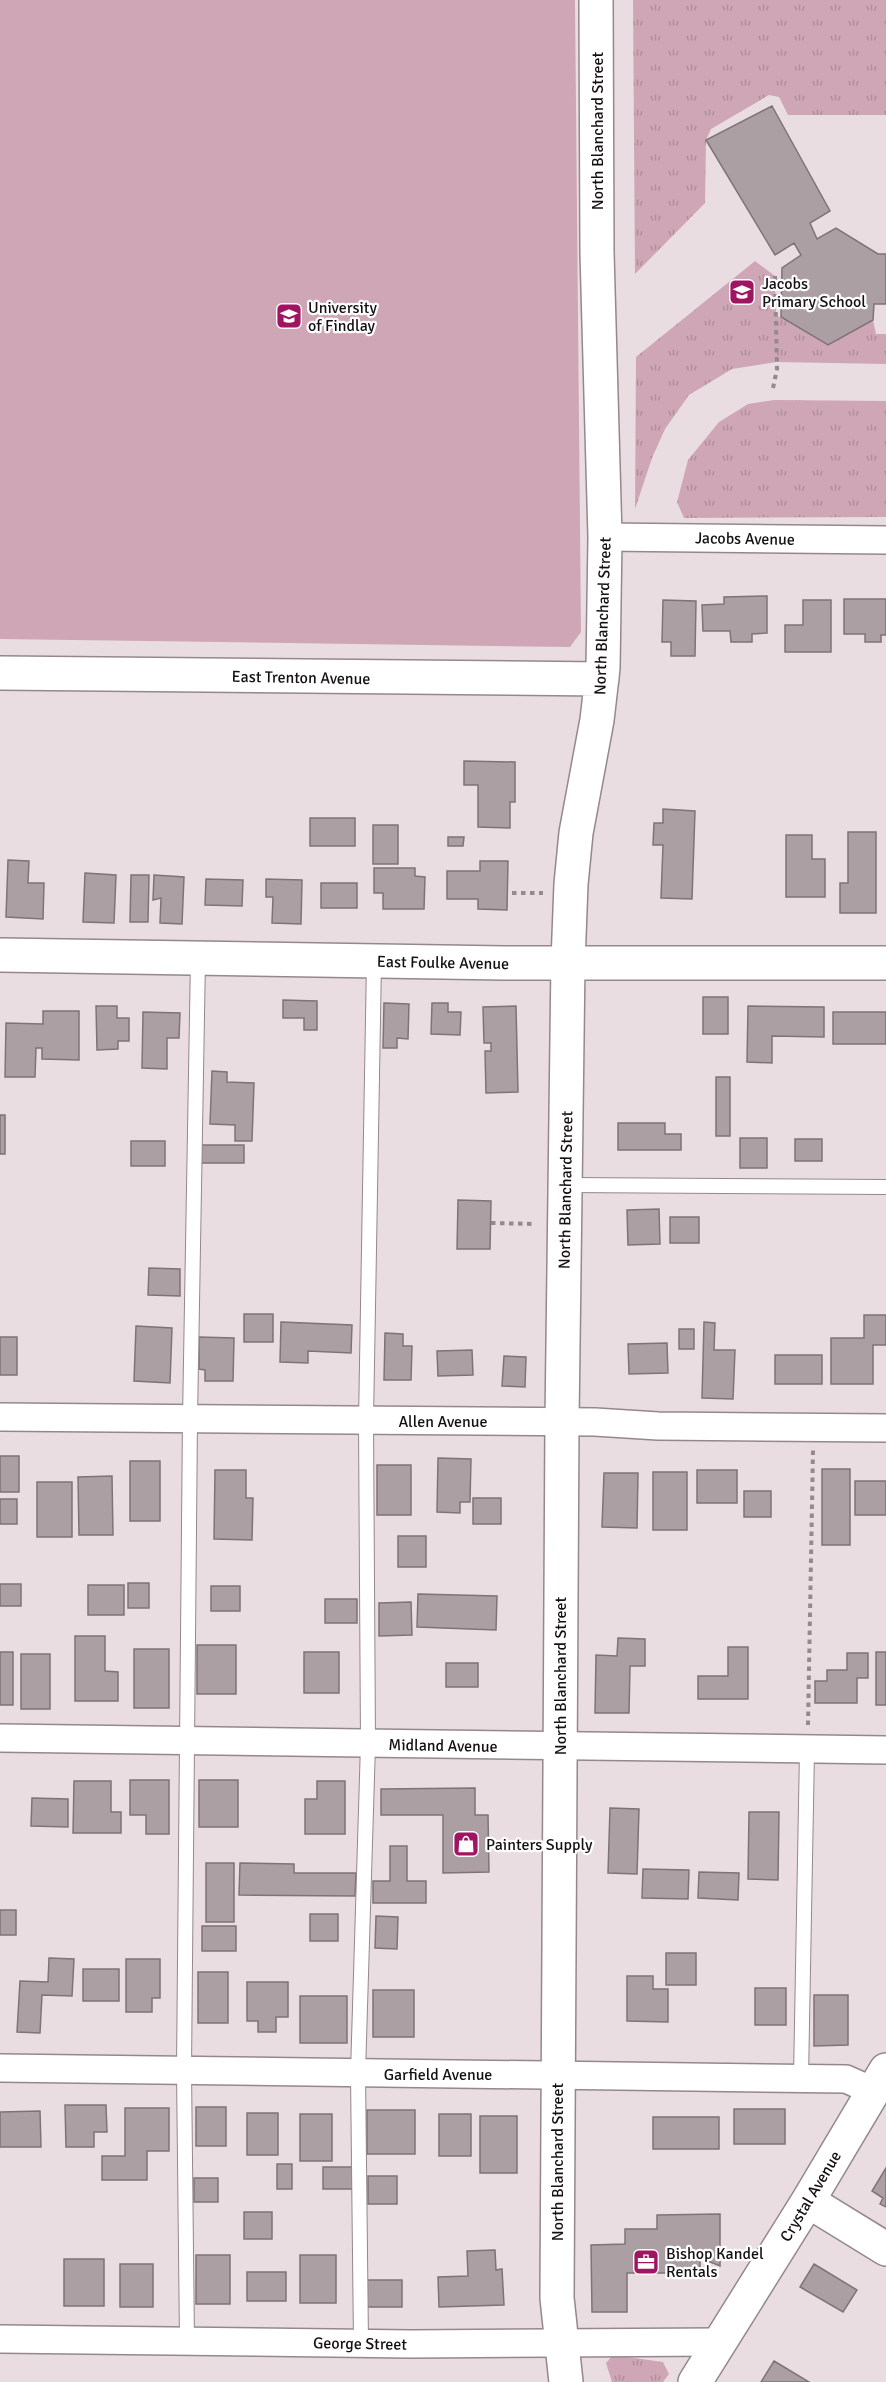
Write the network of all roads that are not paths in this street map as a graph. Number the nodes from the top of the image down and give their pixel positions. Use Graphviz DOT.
graph roads {
  1 [pos="596,0"];
  2 [pos="605,537"];
  3 [pos="886,540"];
  4 [pos="0,673"];
  5 [pos="602,679"];
  6 [pos="0,955"];
  7 [pos="198,958"];
  8 [pos="374,961"];
  9 [pos="568,962"];
  10 [pos="886,963"];
  11 [pos="565,1185"];
  12 [pos="886,1187"];
  13 [pos="0,1416"];
  14 [pos="190,1419"];
  15 [pos="366,1421"];
  16 [pos="562,1421"];
  17 [pos="886,1428"];
  18 [pos="0,1738"];
  19 [pos="187,1741"];
  20 [pos="368,1744"];
  21 [pos="559,1746"];
  22 [pos="807,1750"];
  23 [pos="886,1750"];
  24 [pos="0,2068"];
  25 [pos="184,2070"];
  26 [pos="358,2073"];
  27 [pos="557,2074"];
  28 [pos="801,2078"];
  29 [pos="880,2080"];
  30 [pos="808,2201"];
  31 [pos="886,2249"];
  32 [pos="0,2339"];
  33 [pos="187,2342"];
  34 [pos="720,2342"];
  35 [pos="361,2343"];
  36 [pos="561,2343"];
  37 [pos="566,2382"];
  38 [pos="695,2382"];
  1 -- 2 [label="street, North Blanchard Street"];
  2 -- 3 [label="street, Jacobs Avenue"];
  2 -- 5 [label="street, North Blanchard Street"];
  4 -- 5 [label="street, East Trenton Avenue"];
  5 -- 9 [label="street, North Blanchard Street"];
  6 -- 7 [label="street, East Foulke Avenue"];
  7 -- 8 [label="street, East Foulke Avenue"];
  7 -- 14 [label="lane"];
  8 -- 9 [label="street, East Foulke Avenue"];
  8 -- 15 [label="lane"];
  9 -- 10 [label="street, East Foulke Avenue"];
  9 -- 11 [label="street, North Blanchard Street"];
  11 -- 12 [label="lane"];
  11 -- 16 [label="street, North Blanchard Street"];
  13 -- 14 [label="street, Allen Avenue"];
  14 -- 15 [label="street, Allen Avenue"];
  14 -- 19 [label="lane"];
  15 -- 16 [label="street, Allen Avenue"];
  15 -- 20 [label="lane"];
  16 -- 17 [label="street, Allen Avenue"];
  16 -- 21 [label="street, North Blanchard Street"];
  18 -- 19 [label="street, Midland Avenue"];
  19 -- 20 [label="street, Midland Avenue"];
  19 -- 25 [label="lane"];
  20 -- 21 [label="street, Midland Avenue"];
  20 -- 26 [label="lane"];
  21 -- 22 [label="street, Midland Avenue"];
  21 -- 27 [label="street, North Blanchard Street"];
  22 -- 23 [label="street, Midland Avenue"];
  22 -- 28 [label="lane"];
  24 -- 25 [label="street, Garfield Avenue"];
  25 -- 26 [label="street, Garfield Avenue"];
  25 -- 33 [label="lane"];
  26 -- 27 [label="street, Garfield Avenue"];
  26 -- 35 [label="lane"];
  27 -- 28 [label="street, Garfield Avenue"];
  27 -- 36 [label="street, North Blanchard Street"];
  28 -- 29 [label="street, Garfield Avenue"];
  29 -- 30 [label="street, Crystal Avenue"];
  30 -- 31 [label="street"];
  30 -- 34 [label="street, Crystal Avenue"];
  32 -- 33 [label="street, George Street"];
  33 -- 35 [label="street, George Street"];
  34 -- 36 [label="street, George Street"];
  34 -- 38 [label="street, Crystal Avenue"];
  35 -- 36 [label="street, George Street"];
  36 -- 37 [label="street, North Blanchard Street"];
}
